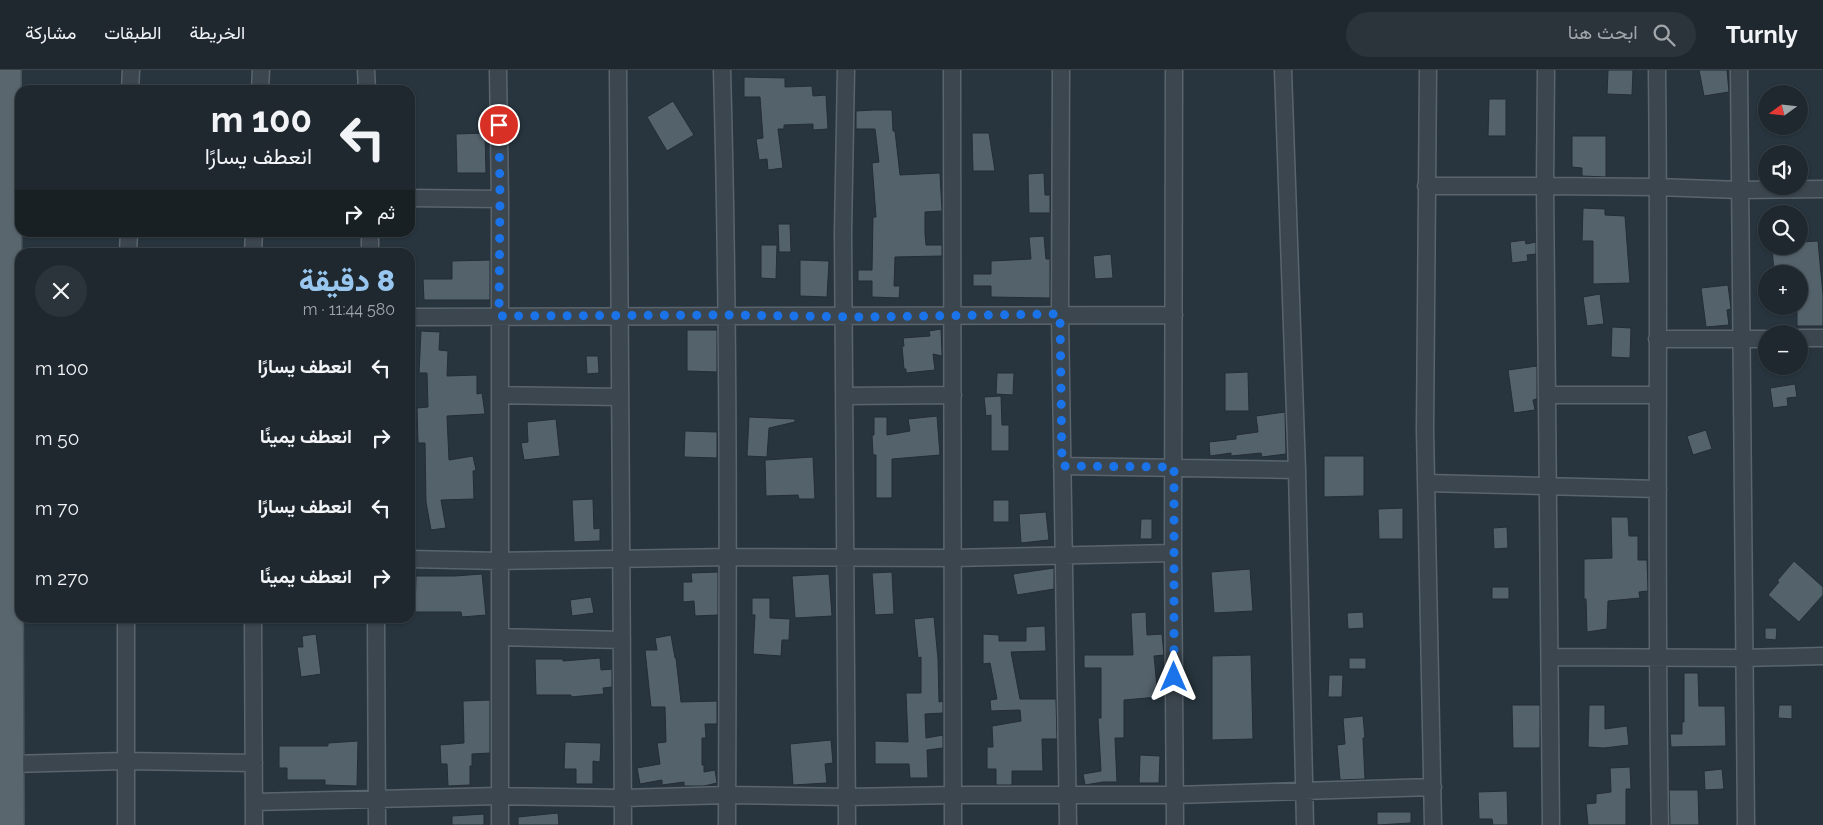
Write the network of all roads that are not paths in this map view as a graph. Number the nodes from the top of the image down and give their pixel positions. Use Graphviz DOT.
graph roads {
  1 [pos="8,70"];
  2 [pos="131,70"];
  3 [pos="261,70"];
  4 [pos="366,70"];
  5 [pos="498,70"];
  6 [pos="618,70"];
  7 [pos="722,70"];
  8 [pos="846,70"];
  9 [pos="952,70"];
  10 [pos="1061,70"];
  11 [pos="1174,70"];
  12 [pos="1283,70"];
  13 [pos="1428,70"];
  14 [pos="1546,70"];
  15 [pos="1657,70"];
  16 [pos="1739,70"];
  17 [pos="130,85"];
  18 [pos="260,85"];
  19 [pos="367,85"];
  20 [pos="1426,186"];
  21 [pos="1545,186"];
  22 [pos="1657,187"];
  23 [pos="1823,189"];
  24 [pos="1740,190"];
  25 [pos="415,198"];
  26 [pos="500,198"];
  27 [pos="15,285"];
  28 [pos="1060,314"];
  29 [pos="728,315"];
  30 [pos="1174,315"];
  31 [pos="499,316"];
  32 [pos="953,316"];
  33 [pos="415,317"];
  34 [pos="621,317"];
  35 [pos="844,317"];
  36 [pos="1808,338"];
  37 [pos="1823,338"];
  38 [pos="1657,339"];
  39 [pos="1758,339"];
  40 [pos="1742,340"];
  41 [pos="500,395"];
  42 [pos="953,395"];
  43 [pos="1547,395"];
  44 [pos="1657,395"];
  45 [pos="845,396"];
  46 [pos="620,397"];
  47 [pos="1062,466"];
  48 [pos="1174,467"];
  49 [pos="1298,470"];
  50 [pos="1426,483"];
  51 [pos="1547,486"];
  52 [pos="1658,490"];
  53 [pos="1173,553"];
  54 [pos="1063,555"];
  55 [pos="729,557"];
  56 [pos="846,558"];
  57 [pos="953,558"];
  58 [pos="415,560"];
  59 [pos="622,560"];
  60 [pos="500,561"];
  61 [pos="126,623"];
  62 [pos="253,623"];
  63 [pos="376,623"];
  64 [pos="500,637"];
  65 [pos="622,640"];
  66 [pos="1823,656"];
  67 [pos="1550,657"];
  68 [pos="1657,658"];
  69 [pos="1744,658"];
  70 [pos="125,761"];
  71 [pos="254,763"];
  72 [pos="11,764"];
  73 [pos="1433,787"];
  74 [pos="1304,792"];
  75 [pos="727,795"];
  76 [pos="953,795"];
  77 [pos="1175,795"];
  78 [pos="499,796"];
  79 [pos="1067,796"];
  80 [pos="847,797"];
  81 [pos="623,798"];
  82 [pos="377,799"];
  83 [pos="254,802"];
  84 [pos="11,825"];
  85 [pos="126,825"];
  86 [pos="254,825"];
  87 [pos="377,825"];
  88 [pos="500,825"];
  89 [pos="623,825"];
  90 [pos="726,825"];
  91 [pos="847,825"];
  92 [pos="953,825"];
  93 [pos="1068,825"];
  94 [pos="1175,825"];
  95 [pos="1304,825"];
  96 [pos="1433,825"];
  97 [pos="1551,825"];
  98 [pos="1660,825"];
  99 [pos="1746,825"];
  1 -- 27 [label="main road"];
  2 -- 17 [label="street"];
  3 -- 18 [label="street"];
  4 -- 19 [label="street"];
  5 -- 26 [label="street"];
  6 -- 34 [label="street"];
  7 -- 29 [label="street"];
  8 -- 35 [label="street"];
  9 -- 32 [label="street"];
  10 -- 28 [label="street"];
  11 -- 30 [label="street"];
  12 -- 49 [label="street"];
  13 -- 20 [label="street"];
  14 -- 21 [label="street"];
  15 -- 22 [label="street"];
  16 -- 24 [label="street"];
  20 -- 21 [label="street"];
  20 -- 50 [label="street"];
  21 -- 22 [label="street"];
  21 -- 43 [label="street"];
  22 -- 24 [label="street"];
  22 -- 38 [label="street"];
  23 -- 24 [label="street"];
  24 -- 40 [label="street"];
  25 -- 26 [label="street"];
  26 -- 31 [label="street"];
  27 -- 72 [label="main road"];
  28 -- 30 [label="street"];
  28 -- 32 [label="street"];
  28 -- 47 [label="street"];
  29 -- 34 [label="street"];
  29 -- 35 [label="street"];
  29 -- 55 [label="street"];
  30 -- 48 [label="street"];
  31 -- 33 [label="street"];
  31 -- 34 [label="street"];
  31 -- 41 [label="street"];
  32 -- 35 [label="street"];
  32 -- 42 [label="street"];
  34 -- 46 [label="street"];
  35 -- 45 [label="street"];
  36 -- 37 [label="street"];
  38 -- 40 [label="street"];
  38 -- 44 [label="street"];
  39 -- 40 [label="street"];
  40 -- 69 [label="street"];
  41 -- 46 [label="street"];
  41 -- 60 [label="street"];
  42 -- 45 [label="street"];
  42 -- 57 [label="street"];
  43 -- 44 [label="street"];
  43 -- 51 [label="street"];
  44 -- 52 [label="street"];
  45 -- 56 [label="street"];
  46 -- 59 [label="street"];
  47 -- 48 [label="street"];
  47 -- 54 [label="street"];
  48 -- 49 [label="street"];
  48 -- 53 [label="street"];
  49 -- 74 [label="street"];
  50 -- 51 [label="street"];
  50 -- 73 [label="street"];
  51 -- 52 [label="street"];
  51 -- 67 [label="street"];
  52 -- 68 [label="street"];
  53 -- 54 [label="street"];
  53 -- 77 [label="street"];
  54 -- 57 [label="street"];
  54 -- 79 [label="street"];
  55 -- 56 [label="street"];
  55 -- 59 [label="street"];
  55 -- 75 [label="street"];
  56 -- 57 [label="street"];
  56 -- 80 [label="street"];
  57 -- 76 [label="street"];
  58 -- 60 [label="street"];
  59 -- 60 [label="street"];
  59 -- 65 [label="street"];
  60 -- 64 [label="street"];
  61 -- 70 [label="street"];
  62 -- 71 [label="street"];
  63 -- 82 [label="street"];
  64 -- 65 [label="street"];
  64 -- 78 [label="street"];
  65 -- 81 [label="street"];
  66 -- 69 [label="street"];
  67 -- 68 [label="street"];
  67 -- 97 [label="street"];
  68 -- 69 [label="street"];
  68 -- 98 [label="street"];
  69 -- 99 [label="street"];
  70 -- 71 [label="street"];
  70 -- 72 [label="street"];
  70 -- 85 [label="street"];
  71 -- 83 [label="street"];
  72 -- 84 [label="main road"];
  73 -- 74 [label="street"];
  73 -- 96 [label="street"];
  74 -- 77 [label="street"];
  74 -- 95 [label="street"];
  75 -- 80 [label="street"];
  75 -- 81 [label="street"];
  75 -- 90 [label="street"];
  76 -- 79 [label="street"];
  76 -- 80 [label="street"];
  76 -- 92 [label="street"];
  77 -- 79 [label="street"];
  77 -- 94 [label="street"];
  78 -- 81 [label="street"];
  78 -- 82 [label="street"];
  78 -- 88 [label="street"];
  79 -- 93 [label="street"];
  80 -- 91 [label="street"];
  81 -- 89 [label="street"];
  82 -- 83 [label="street"];
  82 -- 87 [label="street"];
  83 -- 86 [label="street"];
}
